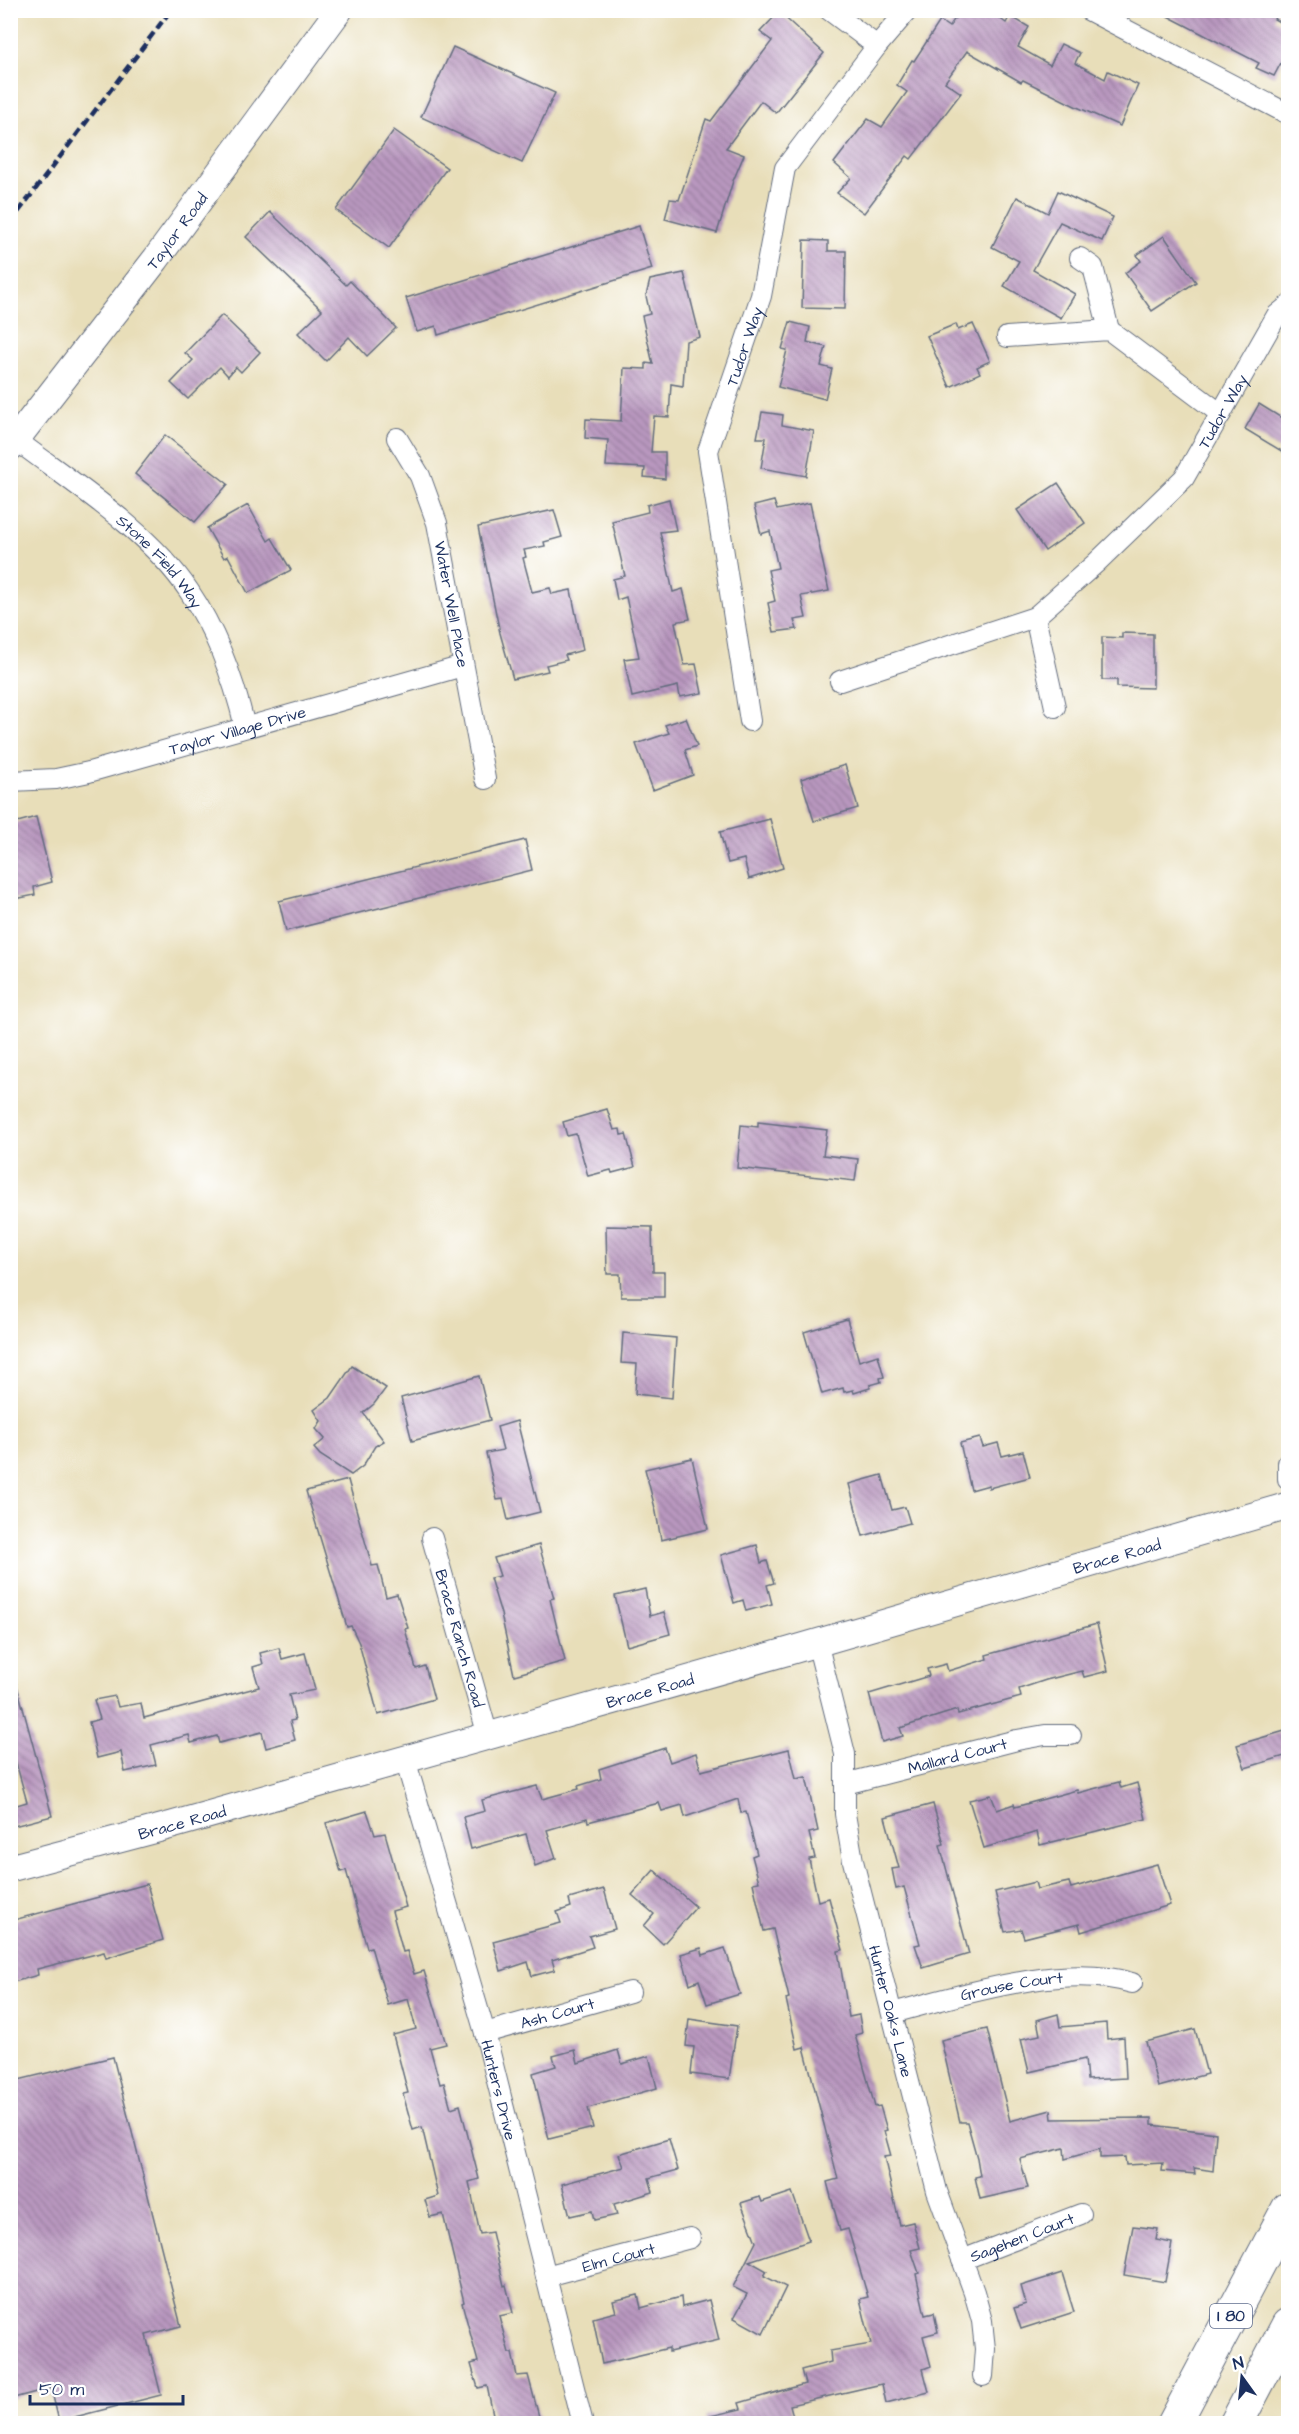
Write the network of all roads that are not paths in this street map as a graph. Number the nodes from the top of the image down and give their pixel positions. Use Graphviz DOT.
graph roads {
  1 [pos="339,10"];
  2 [pos="829,10"];
  3 [pos="908,10"];
  4 [pos="1088,10"];
  5 [pos="877,46"];
  6 [pos="1288,114"];
  7 [pos="1080,258"];
  8 [pos="1288,306"];
  9 [pos="1109,330"];
  10 [pos="1007,337"];
  11 [pos="1221,414"];
  12 [pos="397,438"];
  13 [pos="14,444"];
  14 [pos="1035,617"];
  15 [pos="463,666"];
  16 [pos="840,681"];
  17 [pos="1055,707"];
  18 [pos="750,722"];
  19 [pos="245,727"];
  20 [pos="485,779"];
  21 [pos="10,781"];
  22 [pos="1288,1463"];
  23 [pos="1288,1479"];
  24 [pos="1288,1506"];
  25 [pos="432,1538"];
  26 [pos="817,1642"];
  27 [pos="1071,1735"];
  28 [pos="488,1736"];
  29 [pos="405,1759"];
  30 [pos="845,1784"];
  31 [pos="10,1868"];
  32 [pos="1132,1983"];
  33 [pos="630,1992"];
  34 [pos="892,2013"];
  35 [pos="484,2033"];
  36 [pos="1288,2209"];
  37 [pos="1081,2214"];
  38 [pos="690,2238"];
  39 [pos="962,2260"];
  40 [pos="546,2276"];
  41 [pos="1288,2325"];
  42 [pos="983,2376"];
  43 [pos="583,2424"];
  44 [pos="1174,2424"];
  45 [pos="1236,2424"];
  1 -- 13 [label="street, Taylor Road"];
  2 -- 5 [label="street"];
  3 -- 5 [label="street, Tudor Way"];
  4 -- 6 [label="street"];
  5 -- 18 [label="street, Tudor Way"];
  7 -- 9 [label="street"];
  8 -- 11 [label="street, Tudor Way"];
  9 -- 10 [label="street"];
  9 -- 11 [label="street"];
  11 -- 14 [label="street, Tudor Way"];
  12 -- 15 [label="street, Water Well Place"];
  13 -- 19 [label="street, Stone Field Way"];
  14 -- 16 [label="street, Tudor Way"];
  14 -- 17 [label="street"];
  15 -- 19 [label="street, Taylor Village Drive"];
  15 -- 20 [label="street, Water Well Place"];
  19 -- 21 [label="street, Taylor Village Drive"];
  22 -- 23 [label="street"];
  24 -- 26 [label="street, Brace Road"];
  25 -- 28 [label="street, Brace Ranch Road"];
  26 -- 28 [label="street, Brace Road"];
  26 -- 30 [label="street, Hunter Oaks Lane"];
  27 -- 30 [label="street, Mallard Court"];
  28 -- 29 [label="street, Brace Road"];
  29 -- 31 [label="street, Brace Road"];
  29 -- 35 [label="street, Hunters Drive"];
  30 -- 34 [label="street, Hunter Oaks Lane"];
  32 -- 34 [label="street, Grouse Court"];
  33 -- 35 [label="street, Ash Court"];
  34 -- 39 [label="street, Hunter Oaks Lane"];
  35 -- 40 [label="street, Hunters Drive"];
  36 -- 44 [label="highway, I 80"];
  37 -- 39 [label="street, Sagehen Court"];
  38 -- 40 [label="street, Elm Court"];
  39 -- 42 [label="street, Hunter Oaks Lane"];
  40 -- 43 [label="street, Hunters Drive"];
  41 -- 45 [label="highway"];
}
